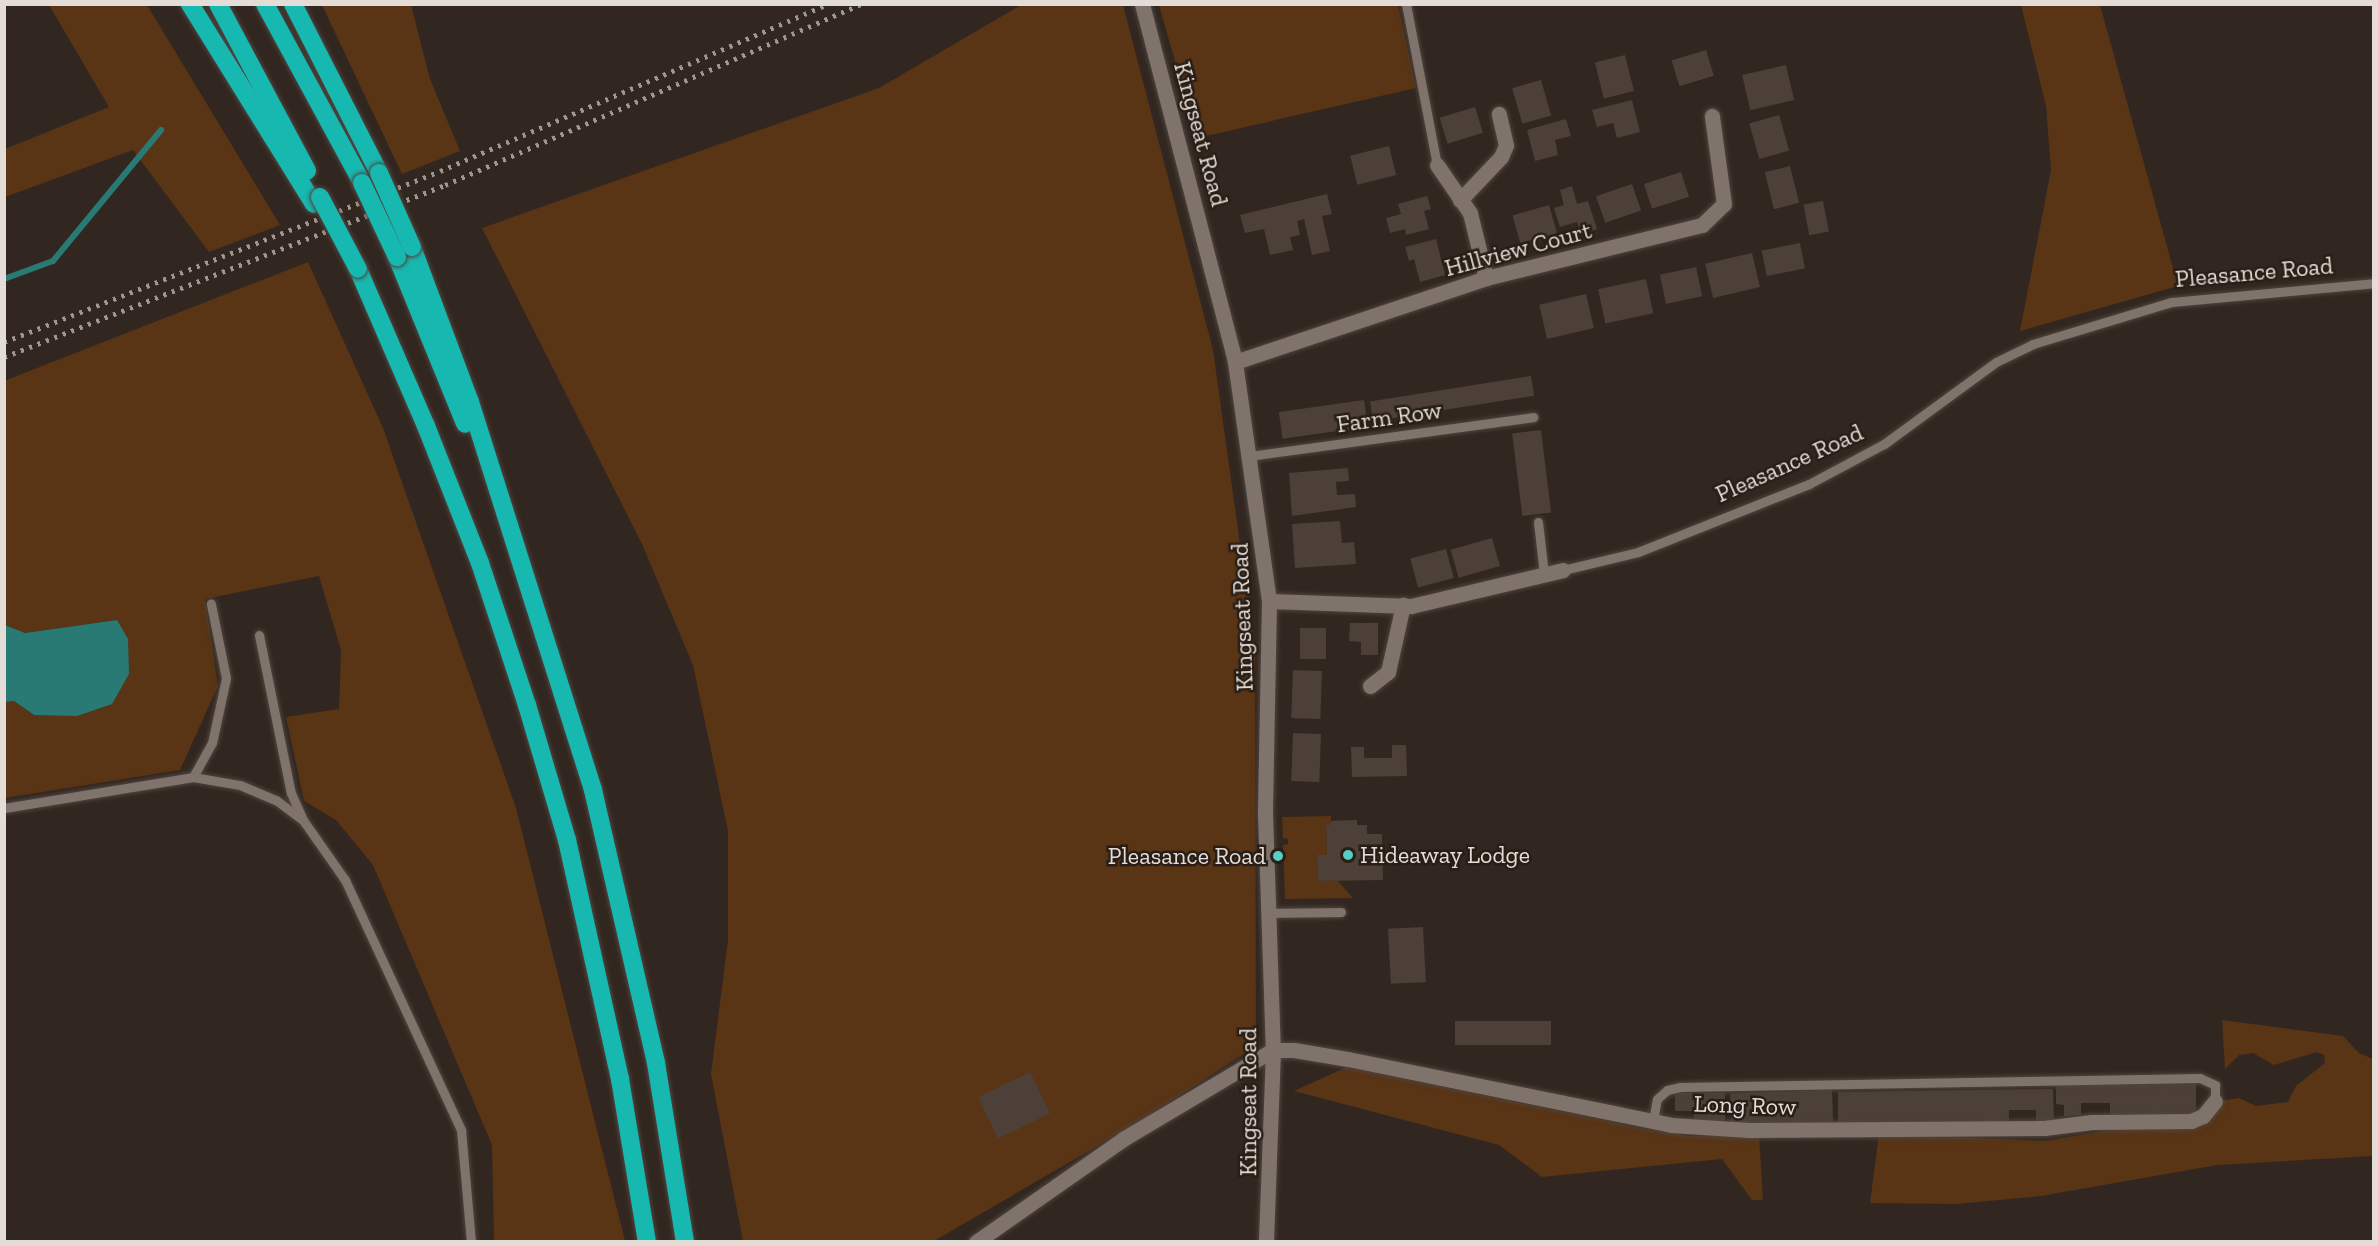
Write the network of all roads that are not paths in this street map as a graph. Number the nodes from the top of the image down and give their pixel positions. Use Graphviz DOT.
graph roads {
  1 [pos="190,4"];
  2 [pos="218,4"];
  3 [pos="265,4"];
  4 [pos="293,4"];
  5 [pos="1142,4"];
  6 [pos="1406,4"];
  7 [pos="1499,114"];
  8 [pos="1712,116"];
  9 [pos="1437,165"];
  10 [pos="317,200"];
  11 [pos="1460,200"];
  12 [pos="405,252"];
  13 [pos="1486,278"];
  14 [pos="2373,283"];
  15 [pos="1235,362"];
  16 [pos="1533,417"];
  17 [pos="1250,456"];
  18 [pos="1538,522"];
  19 [pos="1563,570"];
  20 [pos="1544,574"];
  21 [pos="1269,602"];
  22 [pos="211,604"];
  23 [pos="1403,605"];
  24 [pos="259,635"];
  25 [pos="1370,686"];
  26 [pos="193,777"];
  27 [pos="4,808"];
  28 [pos="303,820"];
  29 [pos="1341,912"];
  30 [pos="1267,914"];
  31 [pos="1273,1050"];
  32 [pos="2215,1101"];
  33 [pos="1653,1121"];
  34 [pos="471,1242"];
  35 [pos="647,1242"];
  36 [pos="685,1242"];
  37 [pos="976,1242"];
  38 [pos="1266,1242"];
  1 -- 10 [label="highway"];
  2 -- 10 [label="highway"];
  3 -- 12 [label="highway, bridge"];
  4 -- 12 [label="highway, bridge"];
  5 -- 15 [label="street, Kingseat Road"];
  6 -- 9 [label="lane"];
  7 -- 11 [label="street"];
  8 -- 13 [label="street, Hillview Court"];
  9 -- 11 [label="street"];
  10 -- 35 [label="highway, bridge"];
  11 -- 13 [label="street"];
  12 -- 36 [label="highway"];
  13 -- 15 [label="street, Hillview Court"];
  14 -- 19 [label="lane, Pleasance Road"];
  15 -- 17 [label="street, Kingseat Road"];
  16 -- 17 [label="lane, Farm Row"];
  17 -- 21 [label="street, Kingseat Road"];
  18 -- 20 [label="lane"];
  19 -- 20 [label="street, Pleasance Road"];
  20 -- 23 [label="street, Pleasance Road"];
  21 -- 23 [label="street, Pleasance Road"];
  21 -- 30 [label="street, Kingseat Road"];
  22 -- 26 [label="lane"];
  23 -- 25 [label="street"];
  24 -- 28 [label="lane"];
  26 -- 27 [label="lane"];
  26 -- 28 [label="lane"];
  28 -- 34 [label="lane"];
  29 -- 30 [label="lane"];
  30 -- 31 [label="street, Kingseat Road"];
  31 -- 33 [label="street, Long Row"];
  31 -- 37 [label="street"];
  31 -- 38 [label="street, Kingseat Road"];
  32 -- 33 [label="street, Long Row"];
  32 -- 33 [label="lane"];
}
